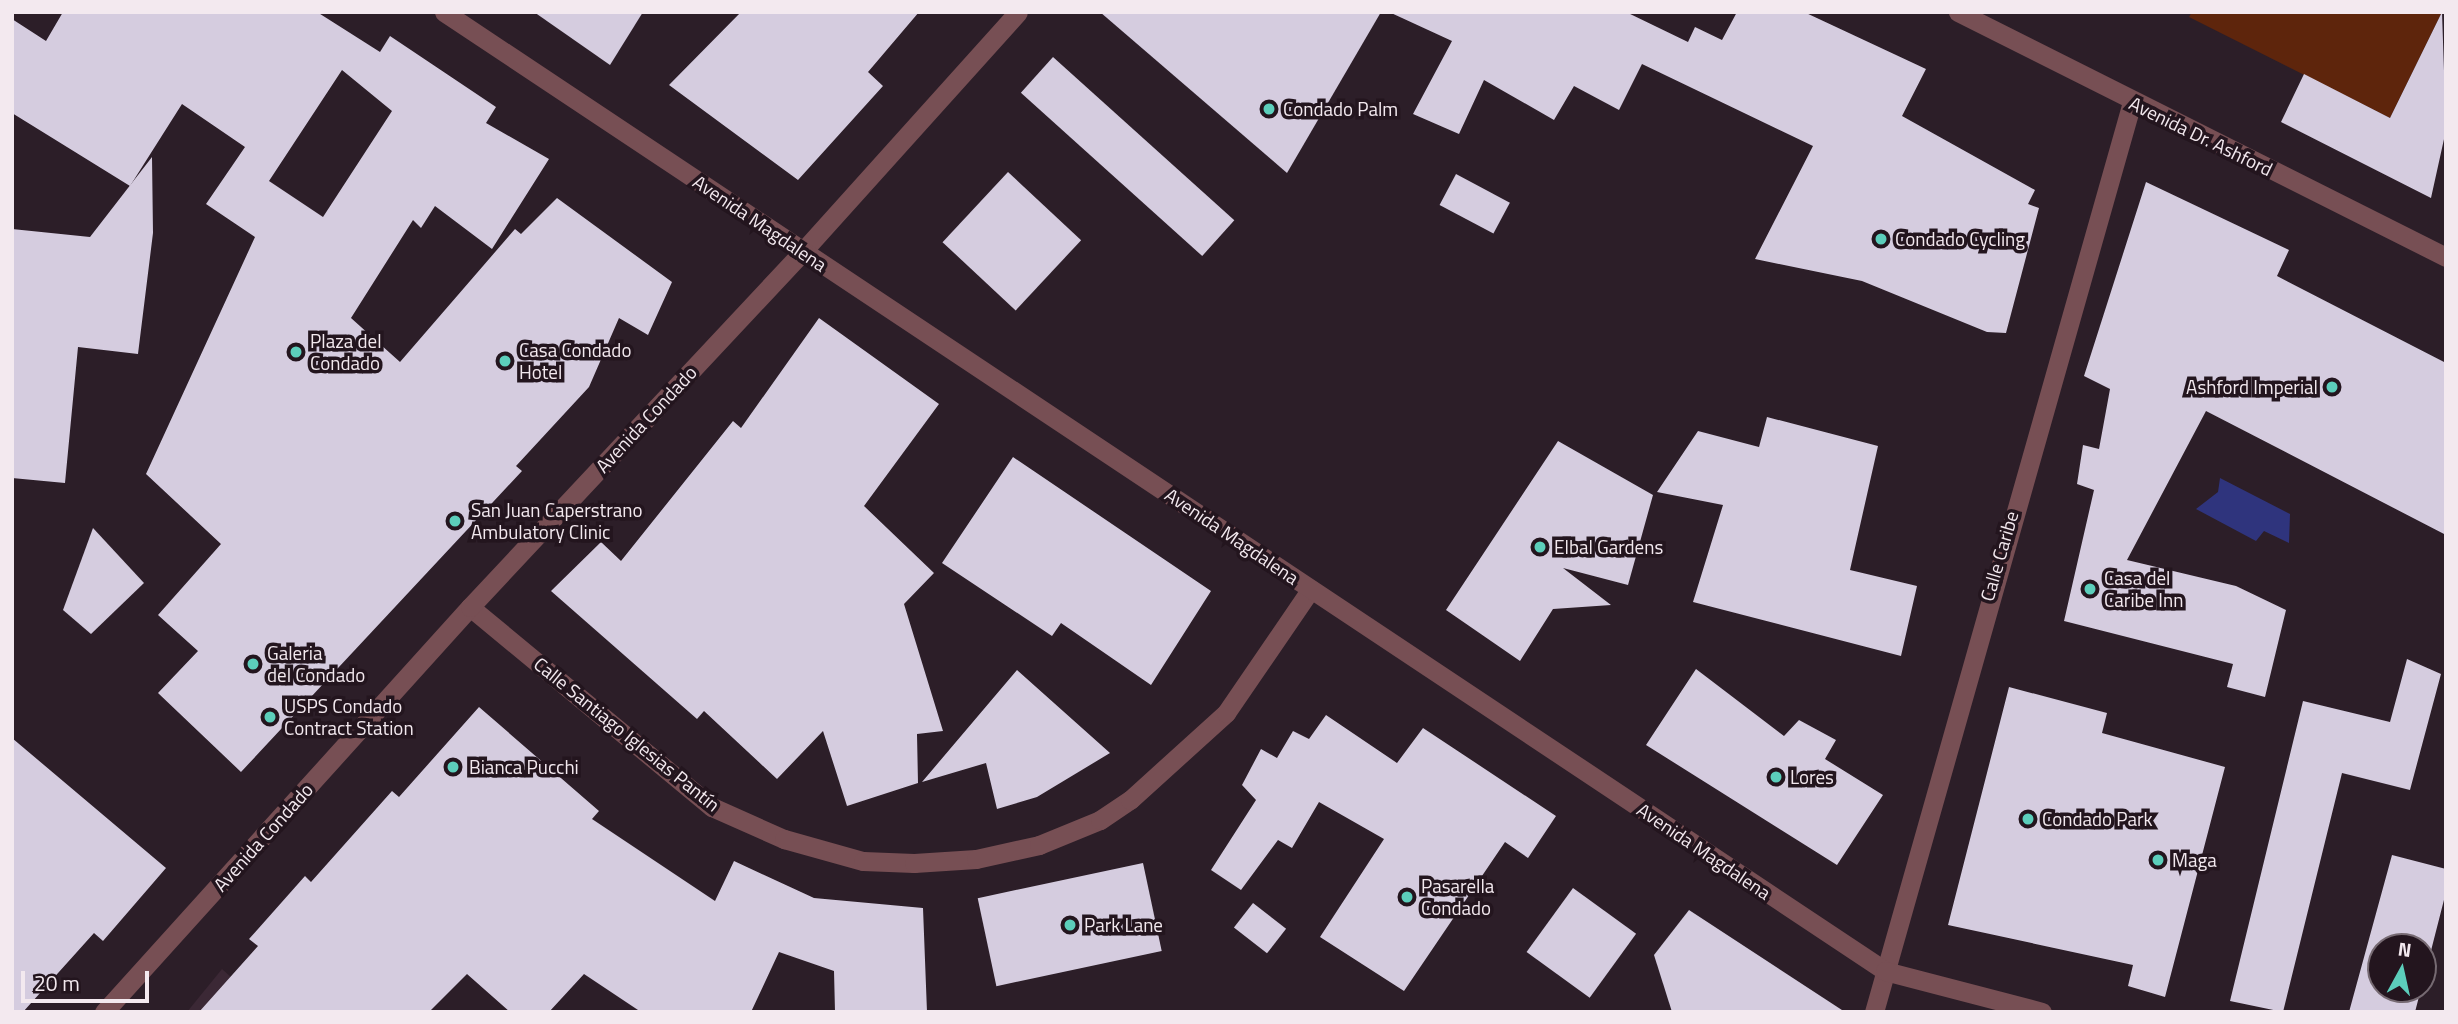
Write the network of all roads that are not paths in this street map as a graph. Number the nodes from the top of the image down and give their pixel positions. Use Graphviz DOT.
graph roads {
  1 [pos="444,12"];
  2 [pos="1018,12"];
  3 [pos="1958,12"];
  4 [pos="2132,102"];
  5 [pos="803,251"];
  6 [pos="2446,257"];
  7 [pos="1311,589"];
  8 [pos="470,607"];
  9 [pos="1885,971"];
  10 [pos="104,1012"];
  11 [pos="1874,1012"];
  12 [pos="2042,1012"];
  1 -- 5 [label="street, Avenida Magdalena"];
  2 -- 5 [label="street, Avenida Condado"];
  3 -- 4 [label="street, Avenida Dr. Ashford"];
  4 -- 6 [label="street, Avenida Dr. Ashford"];
  4 -- 9 [label="street, Calle Caribe"];
  5 -- 7 [label="street, Avenida Magdalena"];
  5 -- 8 [label="street, Avenida Condado"];
  7 -- 8 [label="street, Calle Santiago Iglesias Pantín"];
  7 -- 9 [label="street, Avenida Magdalena"];
  8 -- 10 [label="street, Avenida Condado"];
  9 -- 11 [label="street, Calle Caribe"];
  9 -- 12 [label="street, Avenida Magdalena"];
}
